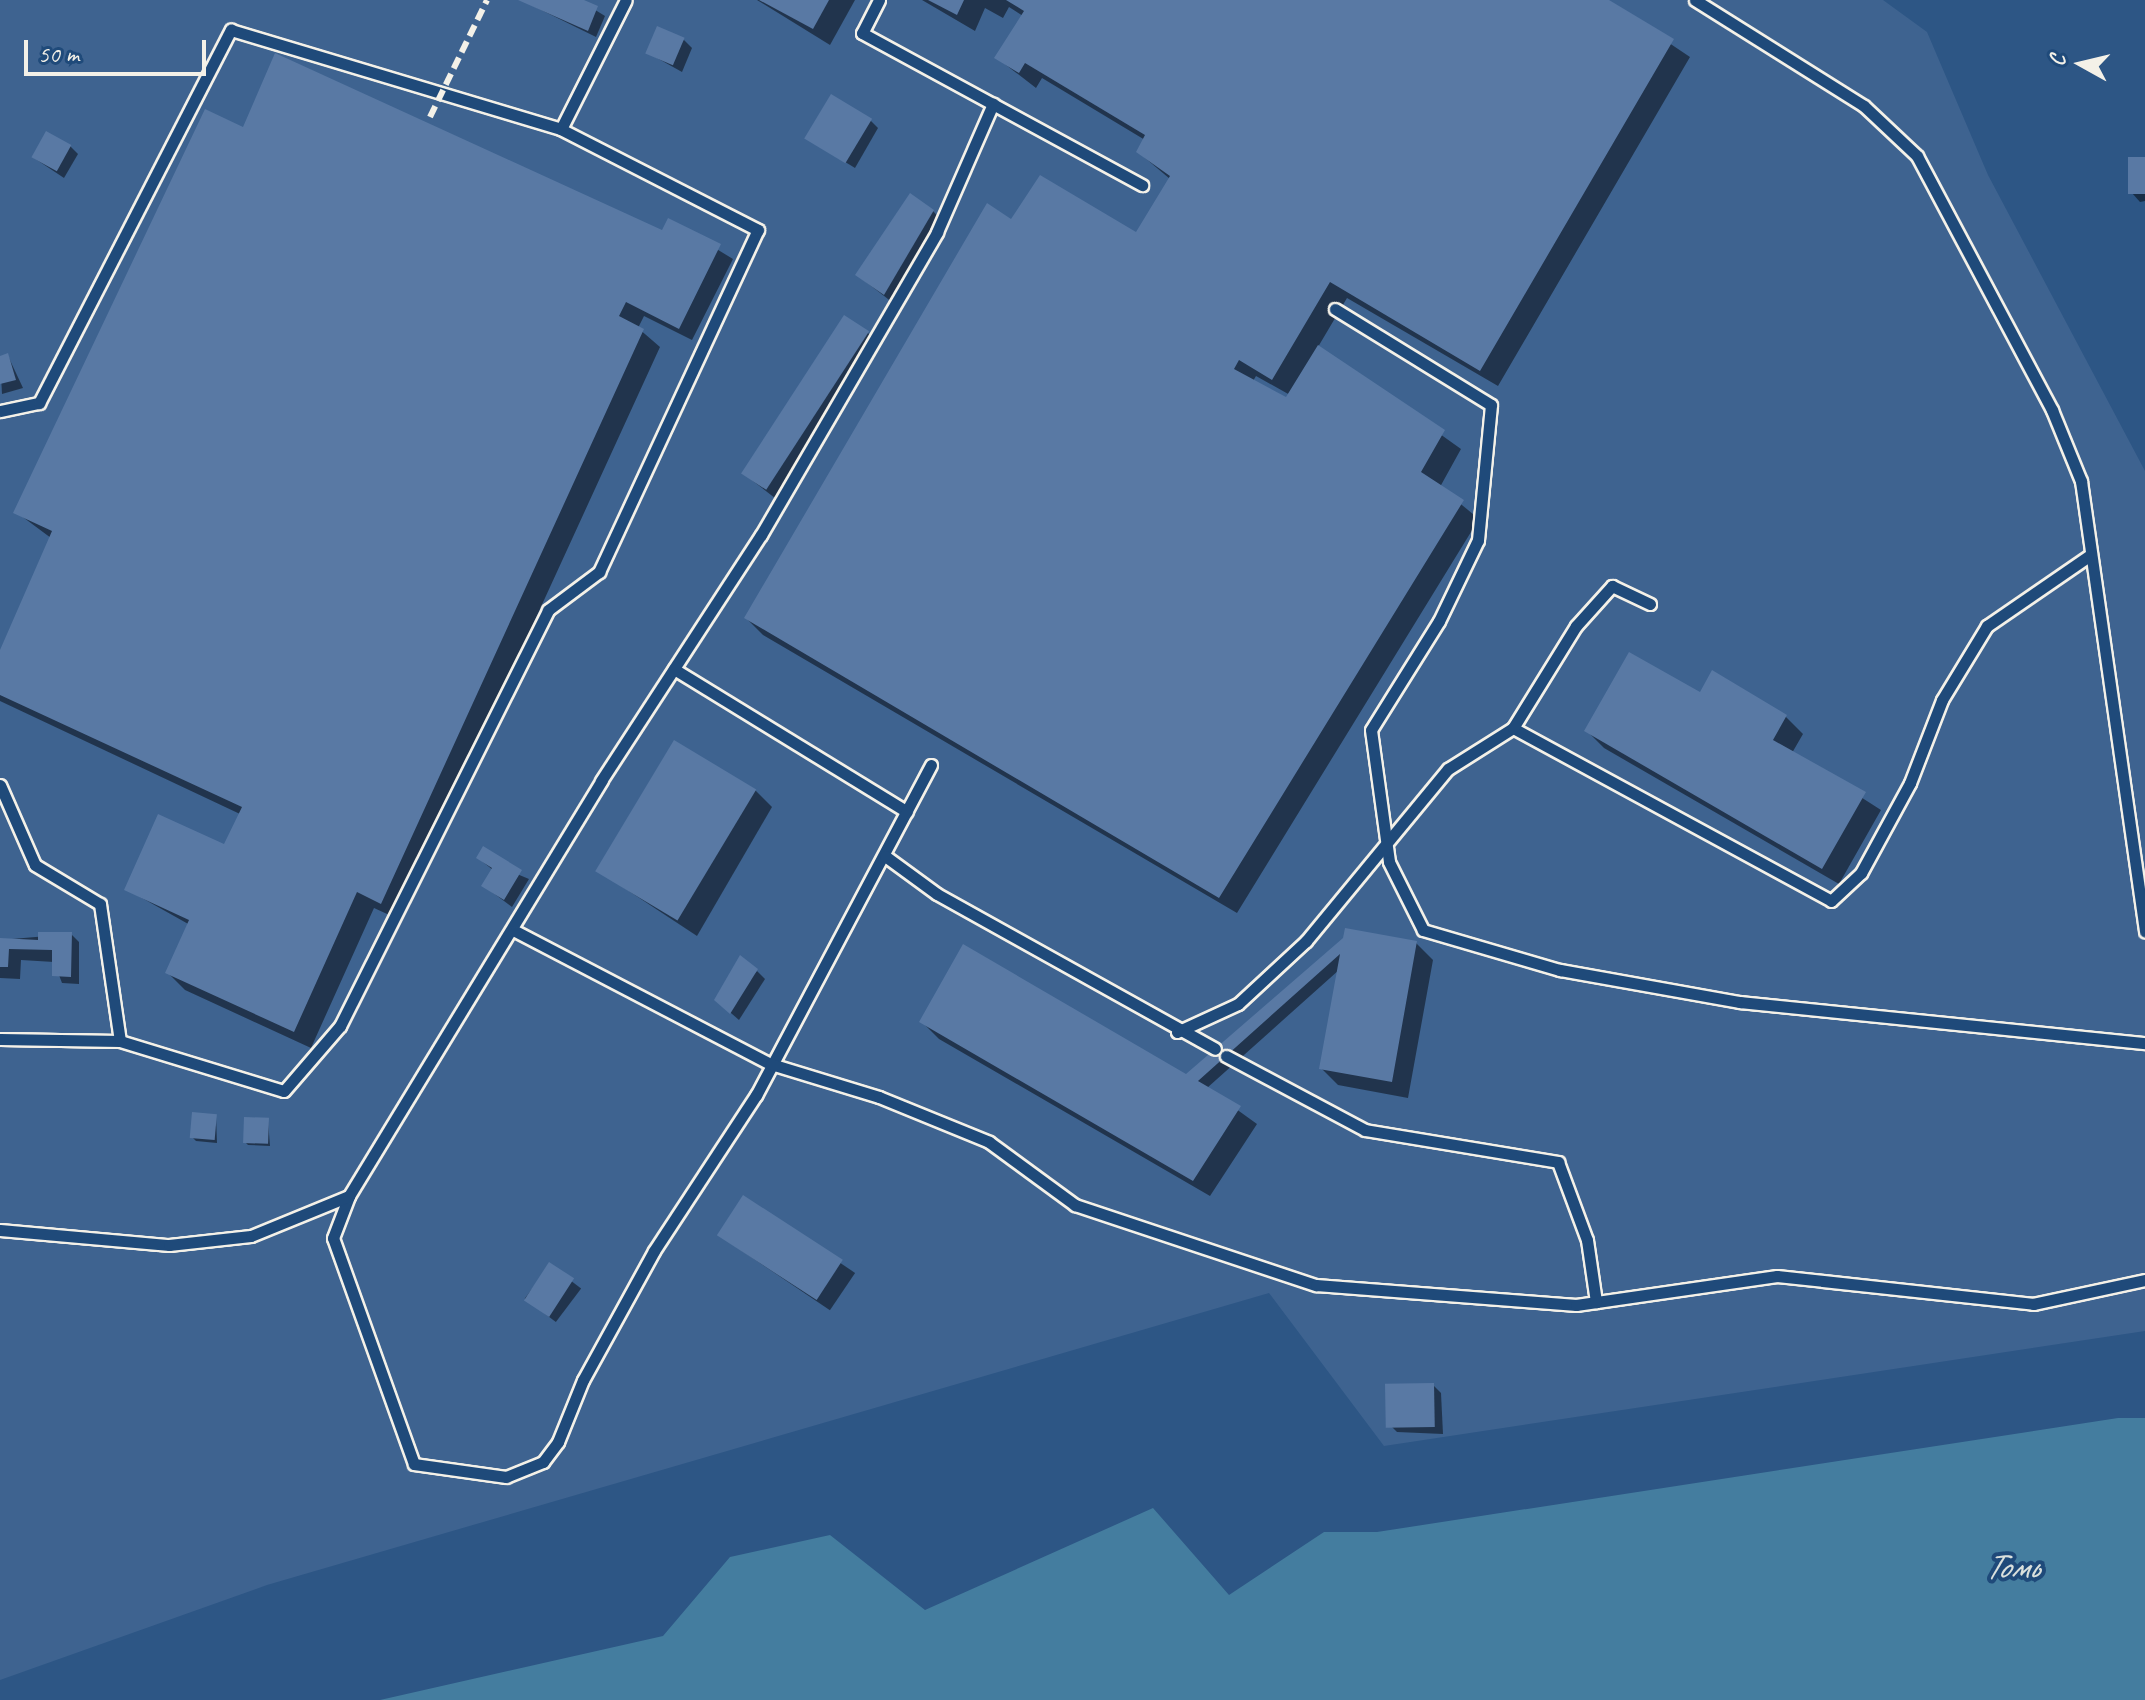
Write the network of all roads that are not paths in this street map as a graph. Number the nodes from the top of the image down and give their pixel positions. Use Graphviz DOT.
graph roads {
  1 [pos="626,0"];
  2 [pos="879,0"];
  3 [pos="1695,0"];
  4 [pos="993,104"];
  5 [pos="561,129"];
  6 [pos="1142,185"];
  7 [pos="1335,309"];
  8 [pos="0,411"];
  9 [pos="2089,556"];
  10 [pos="1650,604"];
  11 [pos="674,669"];
  12 [pos="1513,728"];
  13 [pos="931,765"];
  14 [pos="0,785"];
  15 [pos="907,812"];
  16 [pos="1386,842"];
  17 [pos="885,856"];
  18 [pos="515,931"];
  19 [pos="2145,931"];
  20 [pos="1177,1032"];
  21 [pos="0,1039"];
  22 [pos="120,1041"];
  23 [pos="2145,1043"];
  24 [pos="1215,1049"];
  25 [pos="1226,1056"];
  26 [pos="771,1064"];
  27 [pos="349,1196"];
  28 [pos="0,1230"];
  29 [pos="2145,1280"];
  30 [pos="1596,1302"];
  1 -- 5 [label="lane"];
  2 -- 4 [label="lane"];
  3 -- 9 [label="lane"];
  4 -- 6 [label="lane"];
  4 -- 11 [label="lane"];
  5 -- 8 [label="lane"];
  5 -- 22 [label="lane"];
  7 -- 16 [label="lane"];
  9 -- 12 [label="lane"];
  9 -- 19 [label="lane"];
  10 -- 12 [label="lane"];
  11 -- 15 [label="lane"];
  11 -- 18 [label="lane"];
  12 -- 16 [label="lane"];
  13 -- 15 [label="lane"];
  14 -- 22 [label="lane"];
  15 -- 17 [label="lane"];
  16 -- 20 [label="lane"];
  16 -- 23 [label="lane"];
  17 -- 20 [label="lane"];
  17 -- 26 [label="lane"];
  18 -- 26 [label="lane"];
  18 -- 27 [label="lane"];
  20 -- 24 [label="lane"];
  21 -- 22 [label="lane"];
  25 -- 30 [label="lane"];
  26 -- 27 [label="lane"];
  26 -- 30 [label="lane"];
  27 -- 28 [label="lane"];
  29 -- 30 [label="lane"];
}
